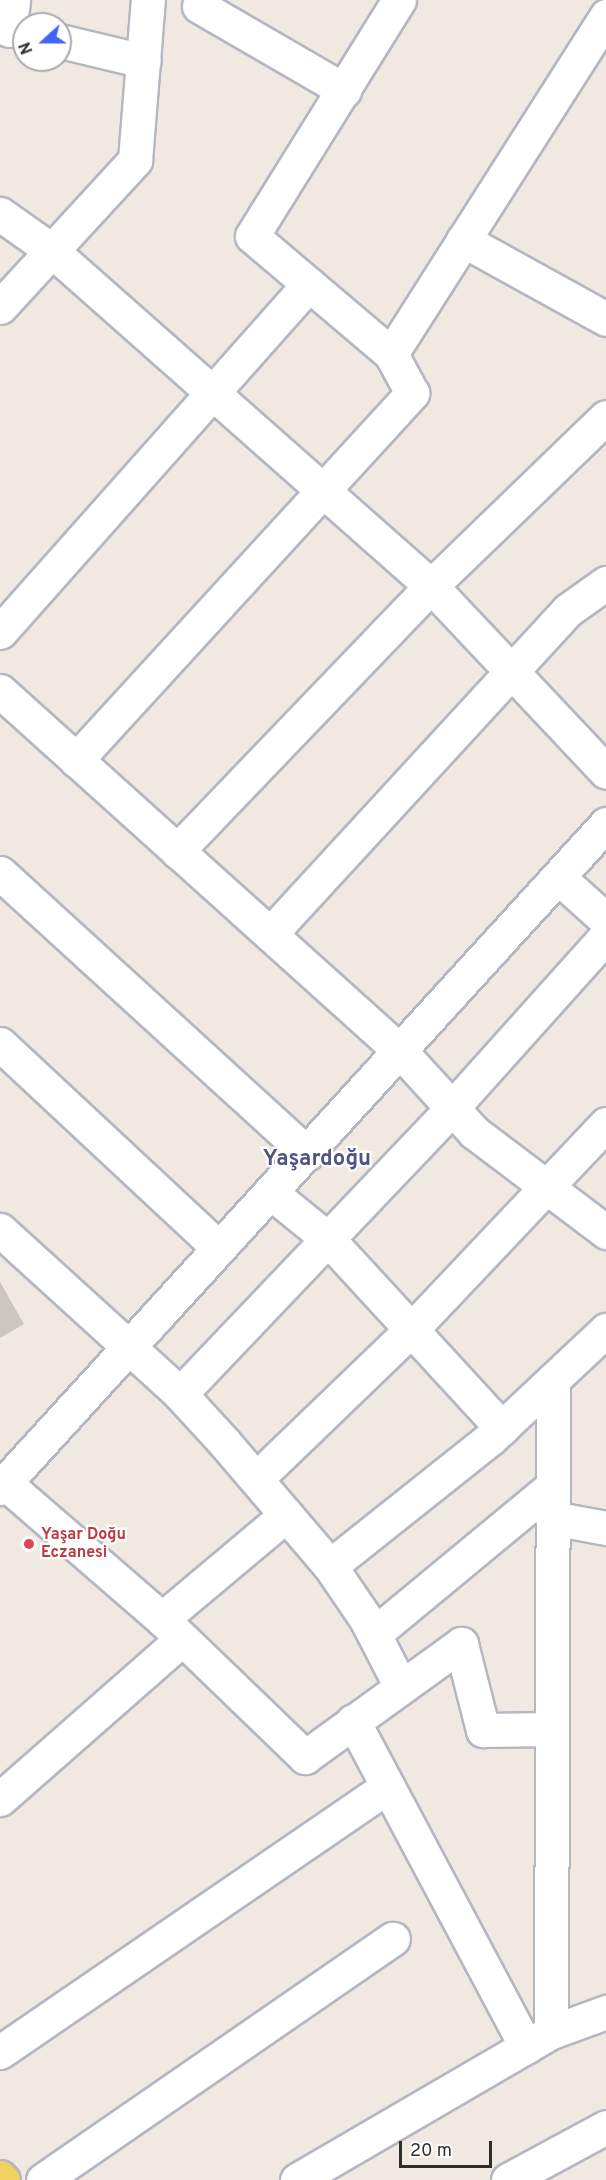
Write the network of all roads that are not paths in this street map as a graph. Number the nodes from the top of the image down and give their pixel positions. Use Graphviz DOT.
graph roads {
  1 [pos="399,0"];
  2 [pos="201,3"];
  3 [pos="148,9"];
  4 [pos="606,16"];
  5 [pos="72,44"];
  6 [pos="144,60"];
  7 [pos="344,90"];
  8 [pos="0,214"];
  9 [pos="463,240"];
  10 [pos="51,250"];
  11 [pos="309,284"];
  12 [pos="0,307"];
  13 [pos="606,320"];
  14 [pos="391,354"];
  15 [pos="213,393"];
  16 [pos="606,417"];
  17 [pos="321,492"];
  18 [pos="606,583"];
  19 [pos="431,586"];
  20 [pos="0,632"];
  21 [pos="512,672"];
  22 [pos="0,691"];
  23 [pos="76,759"];
  24 [pos="606,772"];
  25 [pos="606,824"];
  26 [pos="177,851"];
  27 [pos="0,873"];
  28 [pos="558,877"];
  29 [pos="606,920"];
  30 [pos="270,934"];
  31 [pos="606,936"];
  32 [pos="0,1044"];
  33 [pos="400,1052"];
  34 [pos="451,1109"];
  35 [pos="606,1124"];
  36 [pos="307,1153"];
  37 [pos="549,1189"];
  38 [pos="270,1192"];
  39 [pos="0,1230"];
  40 [pos="606,1232"];
  41 [pos="328,1239"];
  42 [pos="219,1248"];
  43 [pos="412,1329"];
  44 [pos="606,1330"];
  45 [pos="127,1346"];
  46 [pos="553,1380"];
  47 [pos="180,1394"];
  48 [pos="502,1428"];
  49 [pos="5,1474"];
  50 [pos="256,1479"];
  51 [pos="552,1502"];
  52 [pos="286,1515"];
  53 [pos="606,1528"];
  54 [pos="330,1566"];
  55 [pos="172,1629"];
  56 [pos="374,1634"];
  57 [pos="400,1685"];
  58 [pos="353,1721"];
  59 [pos="550,1729"];
  60 [pos="388,1786"];
  61 [pos="0,1799"];
  62 [pos="393,1939"];
  63 [pos="606,2012"];
  64 [pos="538,2039"];
  65 [pos="0,2052"];
  66 [pos="606,2127"];
  67 [pos="43,2180"];
  68 [pos="297,2180"];
  69 [pos="508,2180"];
  1 -- 7 [label="street"];
  2 -- 3 [label="street"];
  2 -- 7 [label="street"];
  3 -- 6 [label="street"];
  4 -- 9 [label="street"];
  5 -- 6 [label="street"];
  6 -- 10 [label="street"];
  7 -- 11 [label="street"];
  8 -- 10 [label="street"];
  9 -- 13 [label="street"];
  9 -- 14 [label="street"];
  10 -- 12 [label="street"];
  10 -- 15 [label="street"];
  11 -- 14 [label="street"];
  11 -- 15 [label="street"];
  14 -- 17 [label="street"];
  15 -- 17 [label="street"];
  15 -- 20 [label="street"];
  16 -- 19 [label="street"];
  17 -- 19 [label="street"];
  17 -- 23 [label="street"];
  18 -- 21 [label="street"];
  19 -- 21 [label="street"];
  19 -- 26 [label="street"];
  21 -- 24 [label="street"];
  21 -- 30 [label="street"];
  22 -- 23 [label="street"];
  23 -- 26 [label="street"];
  25 -- 28 [label="street"];
  26 -- 30 [label="street"];
  27 -- 36 [label="street"];
  28 -- 29 [label="street"];
  28 -- 33 [label="street"];
  30 -- 33 [label="street"];
  31 -- 34 [label="street"];
  32 -- 42 [label="street"];
  33 -- 34 [label="street"];
  33 -- 36 [label="street"];
  34 -- 37 [label="street"];
  34 -- 41 [label="street"];
  35 -- 37 [label="street"];
  36 -- 38 [label="street"];
  37 -- 40 [label="street"];
  37 -- 43 [label="street"];
  38 -- 41 [label="street"];
  38 -- 42 [label="street"];
  39 -- 45 [label="street"];
  41 -- 43 [label="street"];
  41 -- 47 [label="street"];
  42 -- 45 [label="street"];
  43 -- 48 [label="street"];
  43 -- 50 [label="street"];
  44 -- 46 [label="street"];
  45 -- 47 [label="street"];
  45 -- 49 [label="street"];
  46 -- 48 [label="street"];
  46 -- 51 [label="street"];
  47 -- 50 [label="street"];
  48 -- 54 [label="street"];
  49 -- 55 [label="street"];
  50 -- 52 [label="street"];
  51 -- 53 [label="street"];
  51 -- 56 [label="street"];
  51 -- 59 [label="street"];
  52 -- 54 [label="street"];
  52 -- 55 [label="street"];
  54 -- 56 [label="street"];
  55 -- 58 [label="street"];
  55 -- 61 [label="street"];
  56 -- 57 [label="street"];
  57 -- 58 [label="street"];
  57 -- 59 [label="street"];
  58 -- 60 [label="street"];
  59 -- 64 [label="street"];
  60 -- 64 [label="street"];
  60 -- 65 [label="street"];
  62 -- 67 [label="street"];
  63 -- 64 [label="street"];
  64 -- 68 [label="street"];
  66 -- 69 [label="street"];
}
